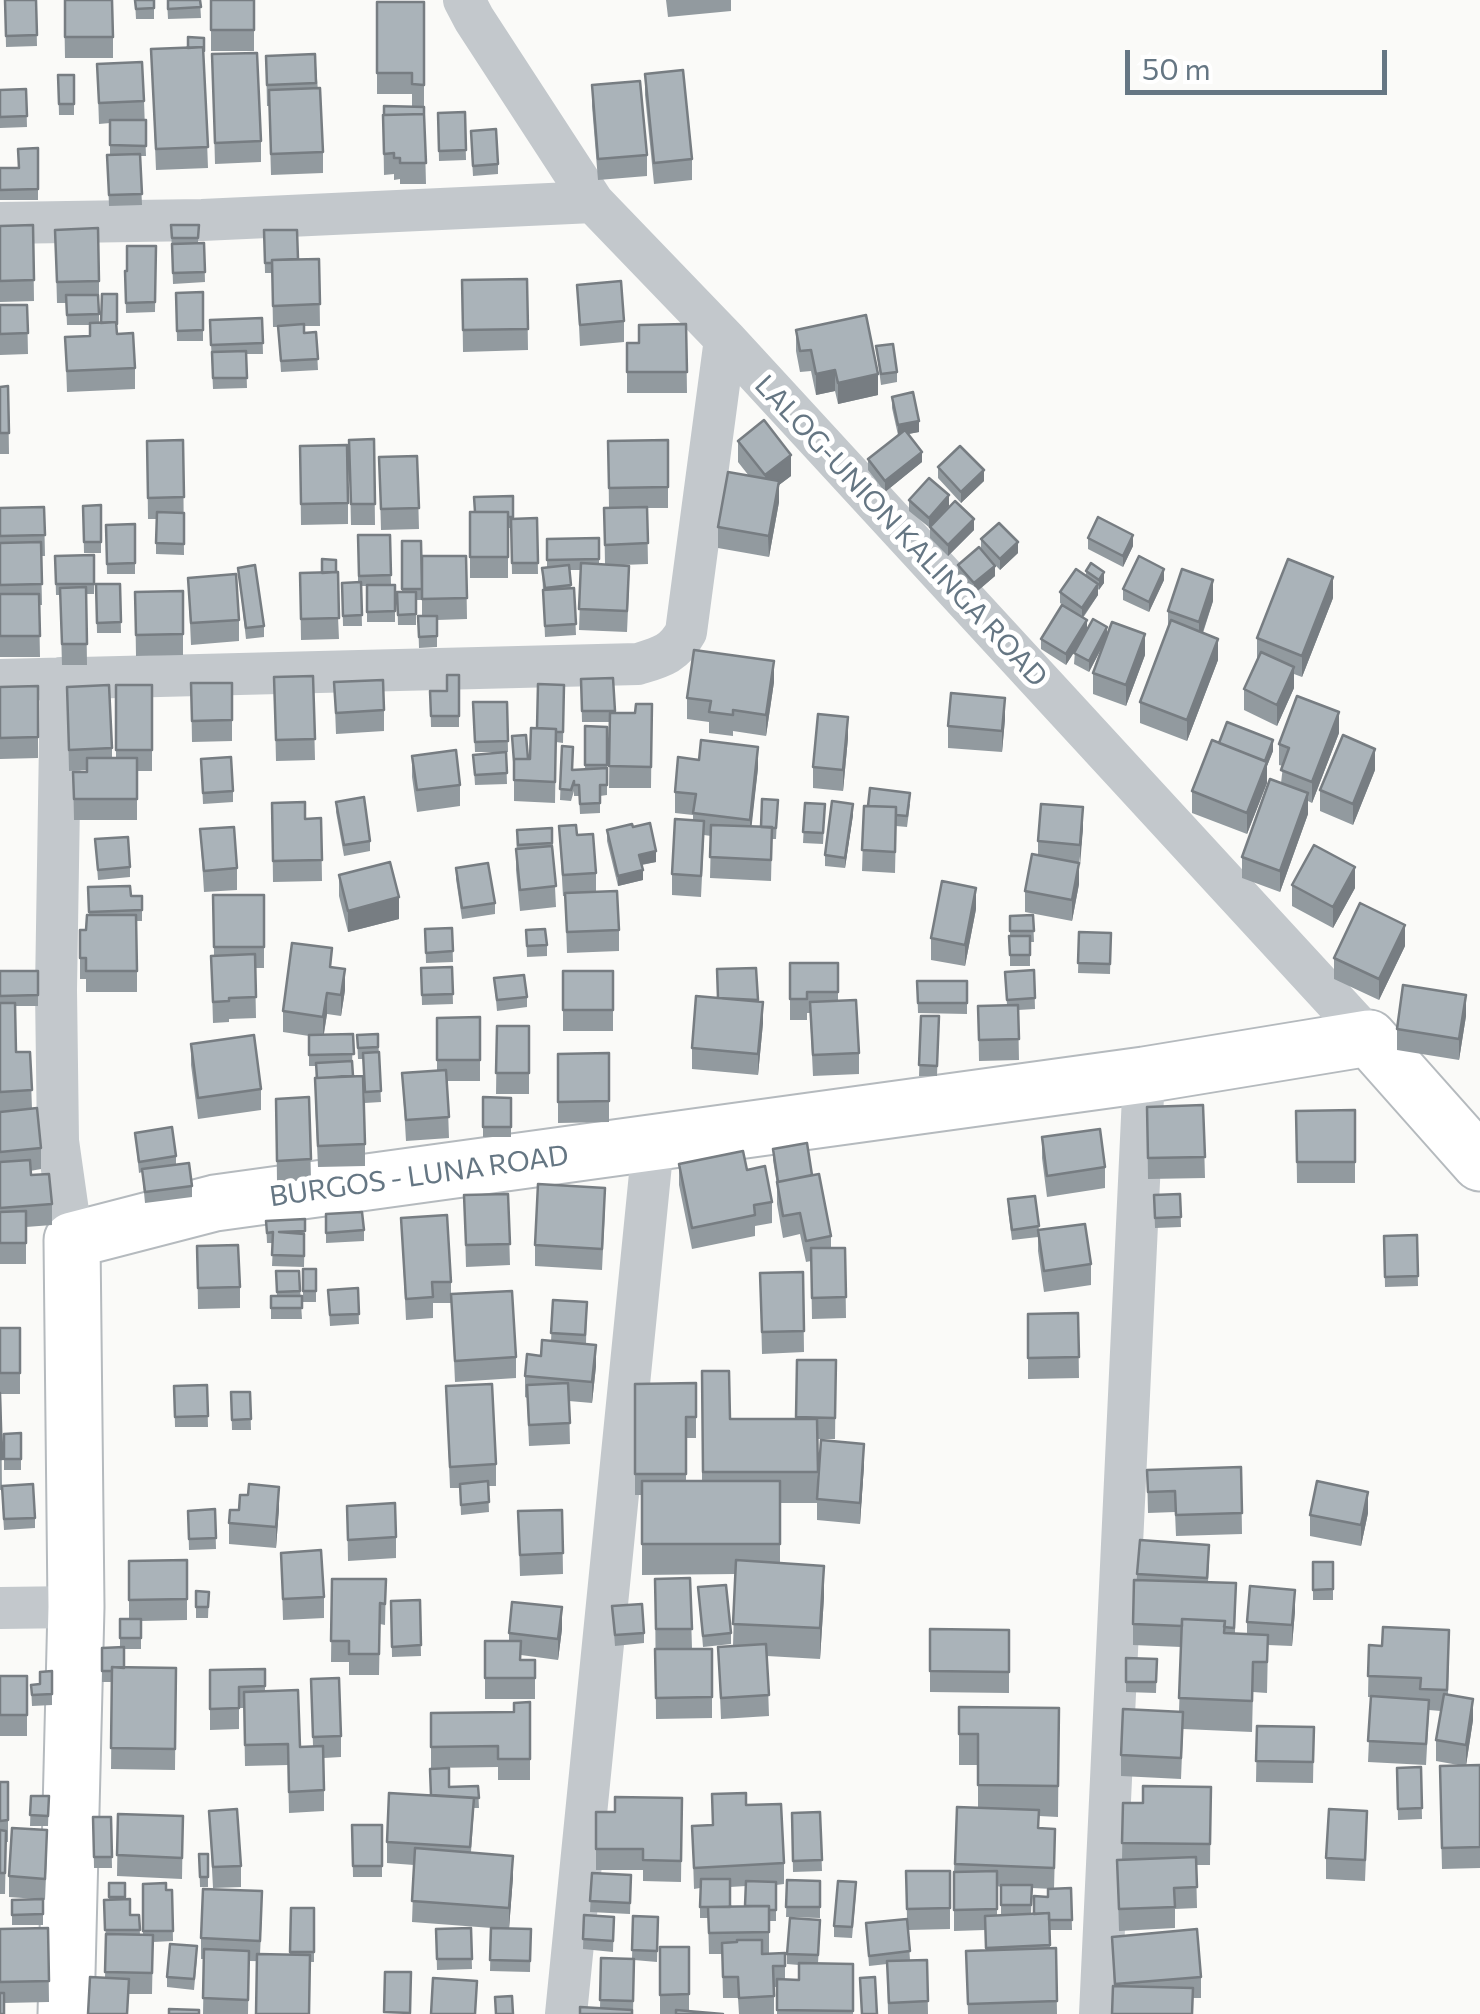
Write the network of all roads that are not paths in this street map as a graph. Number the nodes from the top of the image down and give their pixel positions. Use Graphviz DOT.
graph roads {
  1 [pos="464,0"];
  2 [pos="594,202"];
  3 [pos="0,223"];
  4 [pos="725,339"];
  5 [pos="61,678"];
  6 [pos="0,680"];
  7 [pos="1368,1038"];
  8 [pos="1144,1075"];
  9 [pos="653,1144"];
  10 [pos="1480,1163"];
  11 [pos="72,1240"];
  12 [pos="0,1608"];
  13 [pos="76,1608"];
  14 [pos="66,2014"];
  15 [pos="566,2014"];
  16 [pos="1100,2014"];
  1 -- 2 [label="street, LALOG-UNION KALINGA ROAD"];
  2 -- 3 [label="street"];
  2 -- 4 [label="street, LALOG-UNION KALINGA ROAD"];
  4 -- 5 [label="street"];
  4 -- 7 [label="street, LALOG-UNION KALINGA ROAD"];
  5 -- 6 [label="street"];
  5 -- 11 [label="street"];
  7 -- 8 [label="main road, BURGOS - LUNA ROAD"];
  7 -- 10 [label="main road"];
  8 -- 9 [label="main road, BURGOS - LUNA ROAD"];
  8 -- 16 [label="street"];
  9 -- 11 [label="main road, BURGOS - LUNA ROAD"];
  9 -- 15 [label="street"];
  11 -- 13 [label="main road"];
  12 -- 13 [label="street"];
  13 -- 14 [label="main road"];
}
